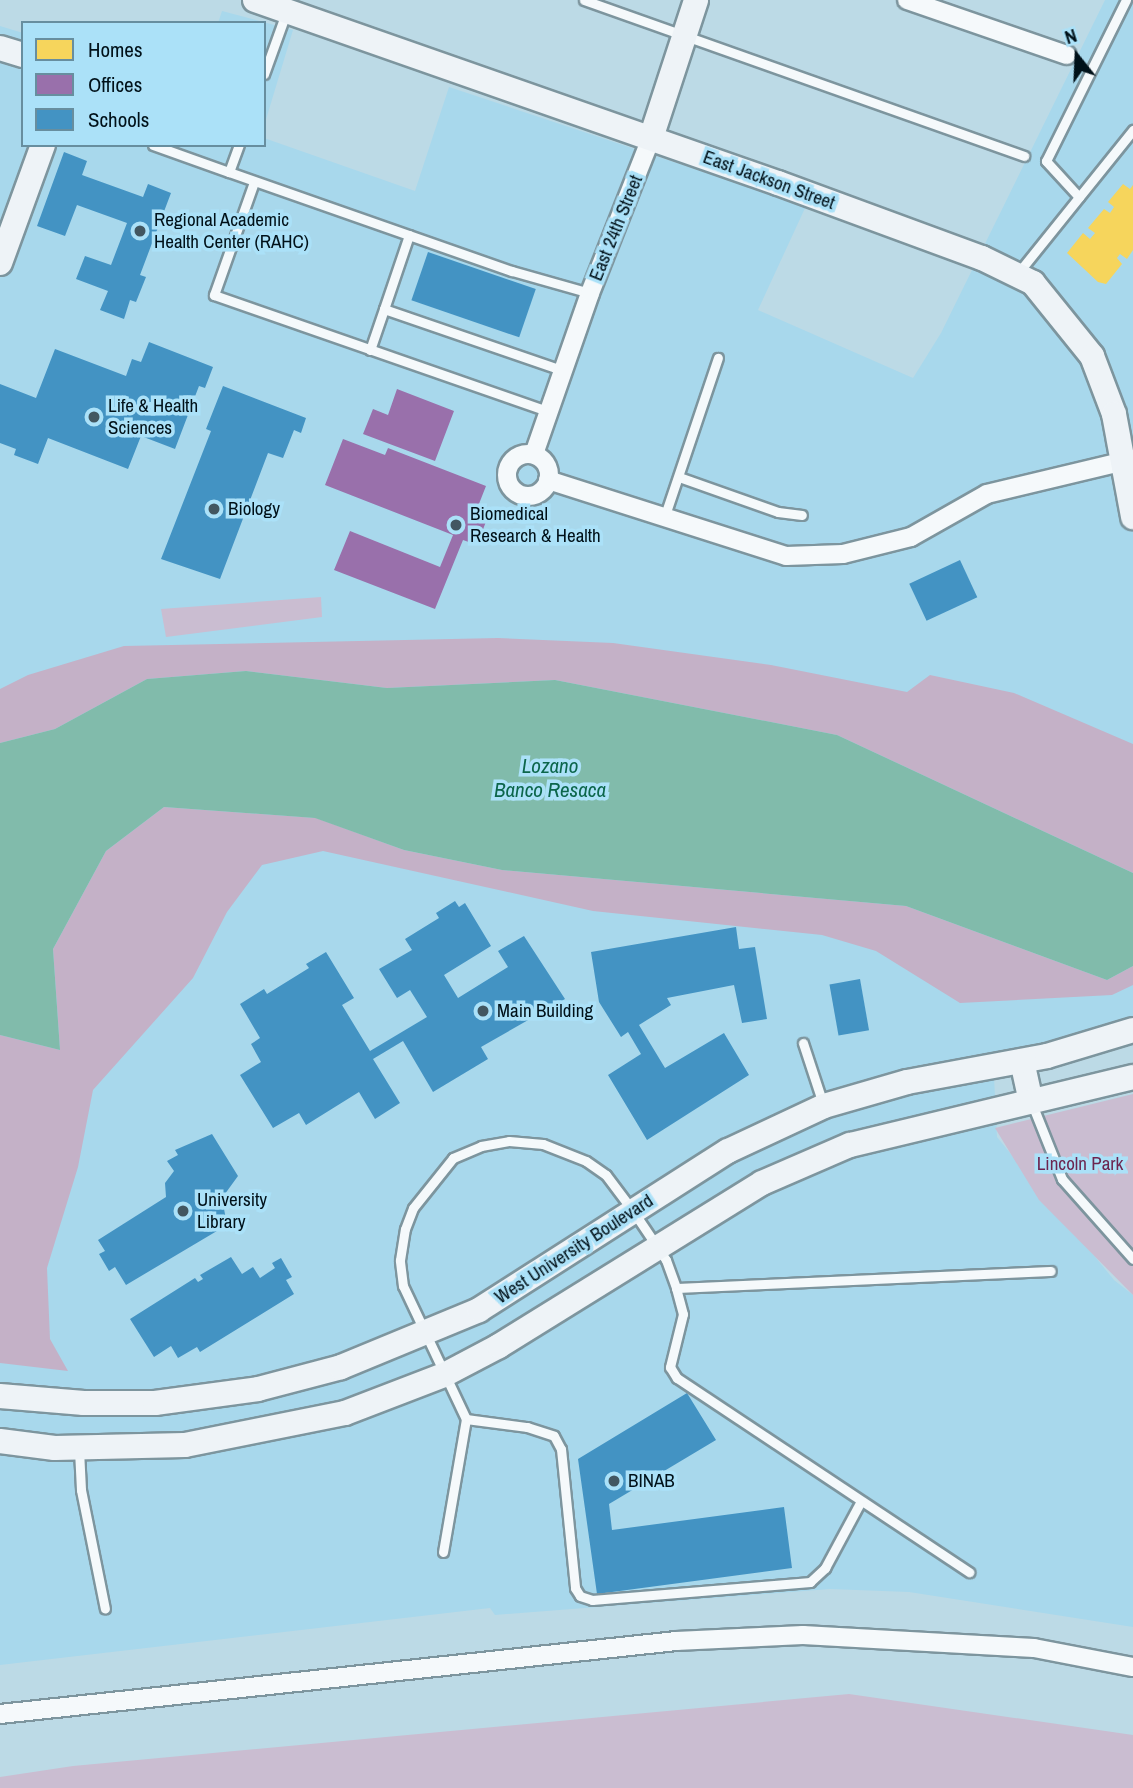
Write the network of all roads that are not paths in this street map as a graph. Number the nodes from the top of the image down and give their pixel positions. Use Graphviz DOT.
graph roads {
  1 [pos="255,0"];
  2 [pos="584,0"];
  3 [pos="696,0"];
  4 [pos="907,0"];
  5 [pos="1126,0"];
  6 [pos="287,11"];
  7 [pos="684,35"];
  8 [pos="0,48"];
  9 [pos="21,54"];
  10 [pos="1068,55"];
  11 [pos="266,69"];
  12 [pos="1133,130"];
  13 [pos="651,138"];
  14 [pos="42,147"];
  15 [pos="159,147"];
  16 [pos="238,147"];
  17 [pos="1024,156"];
  18 [pos="229,172"];
  19 [pos="254,182"];
  20 [pos="1079,197"];
  21 [pos="410,235"];
  22 [pos="0,263"];
  23 [pos="1017,274"];
  24 [pos="590,293"];
  25 [pos="384,309"];
  26 [pos="370,349"];
  27 [pos="718,358"];
  28 [pos="565,371"];
  29 [pos="550,412"];
  30 [pos="534,454"];
  31 [pos="1128,460"];
  32 [pos="679,477"];
  33 [pos="548,480"];
  34 [pos="802,515"];
  35 [pos="1133,517"];
  36 [pos="664,518"];
  37 [pos="1133,1030"];
  38 [pos="803,1043"];
  39 [pos="1022,1061"];
  40 [pos="1133,1077"];
  41 [pos="1031,1102"];
  42 [pos="824,1106"];
  43 [pos="633,1211"];
  44 [pos="658,1247"];
  45 [pos="1133,1259"];
  46 [pos="1051,1271"];
  47 [pos="676,1288"];
  48 [pos="426,1335"];
  49 [pos="444,1375"];
  50 [pos="0,1395"];
  51 [pos="466,1419"];
  52 [pos="0,1441"];
  53 [pos="79,1448"];
  54 [pos="861,1501"];
  55 [pos="443,1552"];
  56 [pos="969,1572"];
  57 [pos="105,1609"];
  58 [pos="1133,1667"];
  59 [pos="0,1714"];
  1 -- 6 [label="main road, East Jackson Street"];
  2 -- 7 [label="lane"];
  3 -- 7 [label="main road, East 24th Street"];
  4 -- 10 [label="street"];
  5 -- 20 [label="lane"];
  6 -- 11 [label="lane"];
  6 -- 13 [label="main road, East Jackson Street"];
  7 -- 13 [label="main road, East 24th Street"];
  7 -- 17 [label="lane"];
  8 -- 9 [label="main road"];
  12 -- 20 [label="lane"];
  13 -- 23 [label="main road, East Jackson Street"];
  13 -- 24 [label="street, East 24th Street"];
  14 -- 22 [label="main road"];
  15 -- 18 [label="lane"];
  16 -- 18 [label="lane"];
  18 -- 19 [label="lane"];
  19 -- 21 [label="lane"];
  19 -- 26 [label="lane"];
  20 -- 23 [label="lane"];
  21 -- 24 [label="lane"];
  21 -- 25 [label="lane"];
  23 -- 31 [label="main road, East Jackson Street"];
  24 -- 28 [label="street, East 24th Street"];
  25 -- 26 [label="lane"];
  25 -- 28 [label="lane"];
  26 -- 29 [label="lane"];
  27 -- 32 [label="lane"];
  28 -- 29 [label="street, East 24th Street"];
  29 -- 30 [label="street, East 24th Street"];
  30 -- 33 [label="street"];
  30 -- 33 [label="street"];
  31 -- 35 [label="main road, East Jackson Street"];
  31 -- 36 [label="street"];
  32 -- 34 [label="lane"];
  32 -- 36 [label="lane"];
  33 -- 36 [label="street"];
  37 -- 39 [label="main road, West University Boulevard"];
  38 -- 42 [label="lane"];
  39 -- 41 [label="main road"];
  39 -- 42 [label="main road, West University Boulevard"];
  40 -- 41 [label="main road"];
  41 -- 44 [label="main road"];
  41 -- 45 [label="lane"];
  42 -- 43 [label="main road, West University Boulevard"];
  43 -- 44 [label="lane"];
  43 -- 48 [label="main road, West University Boulevard"];
  43 -- 48 [label="lane"];
  44 -- 47 [label="lane"];
  44 -- 49 [label="main road"];
  46 -- 47 [label="lane"];
  47 -- 54 [label="lane"];
  48 -- 49 [label="lane"];
  48 -- 50 [label="main road, West University Boulevard"];
  49 -- 51 [label="lane"];
  49 -- 53 [label="main road"];
  51 -- 54 [label="lane"];
  51 -- 55 [label="lane"];
  52 -- 53 [label="main road"];
  53 -- 57 [label="lane"];
  54 -- 56 [label="lane"];
  58 -- 59 [label="street"];
}
